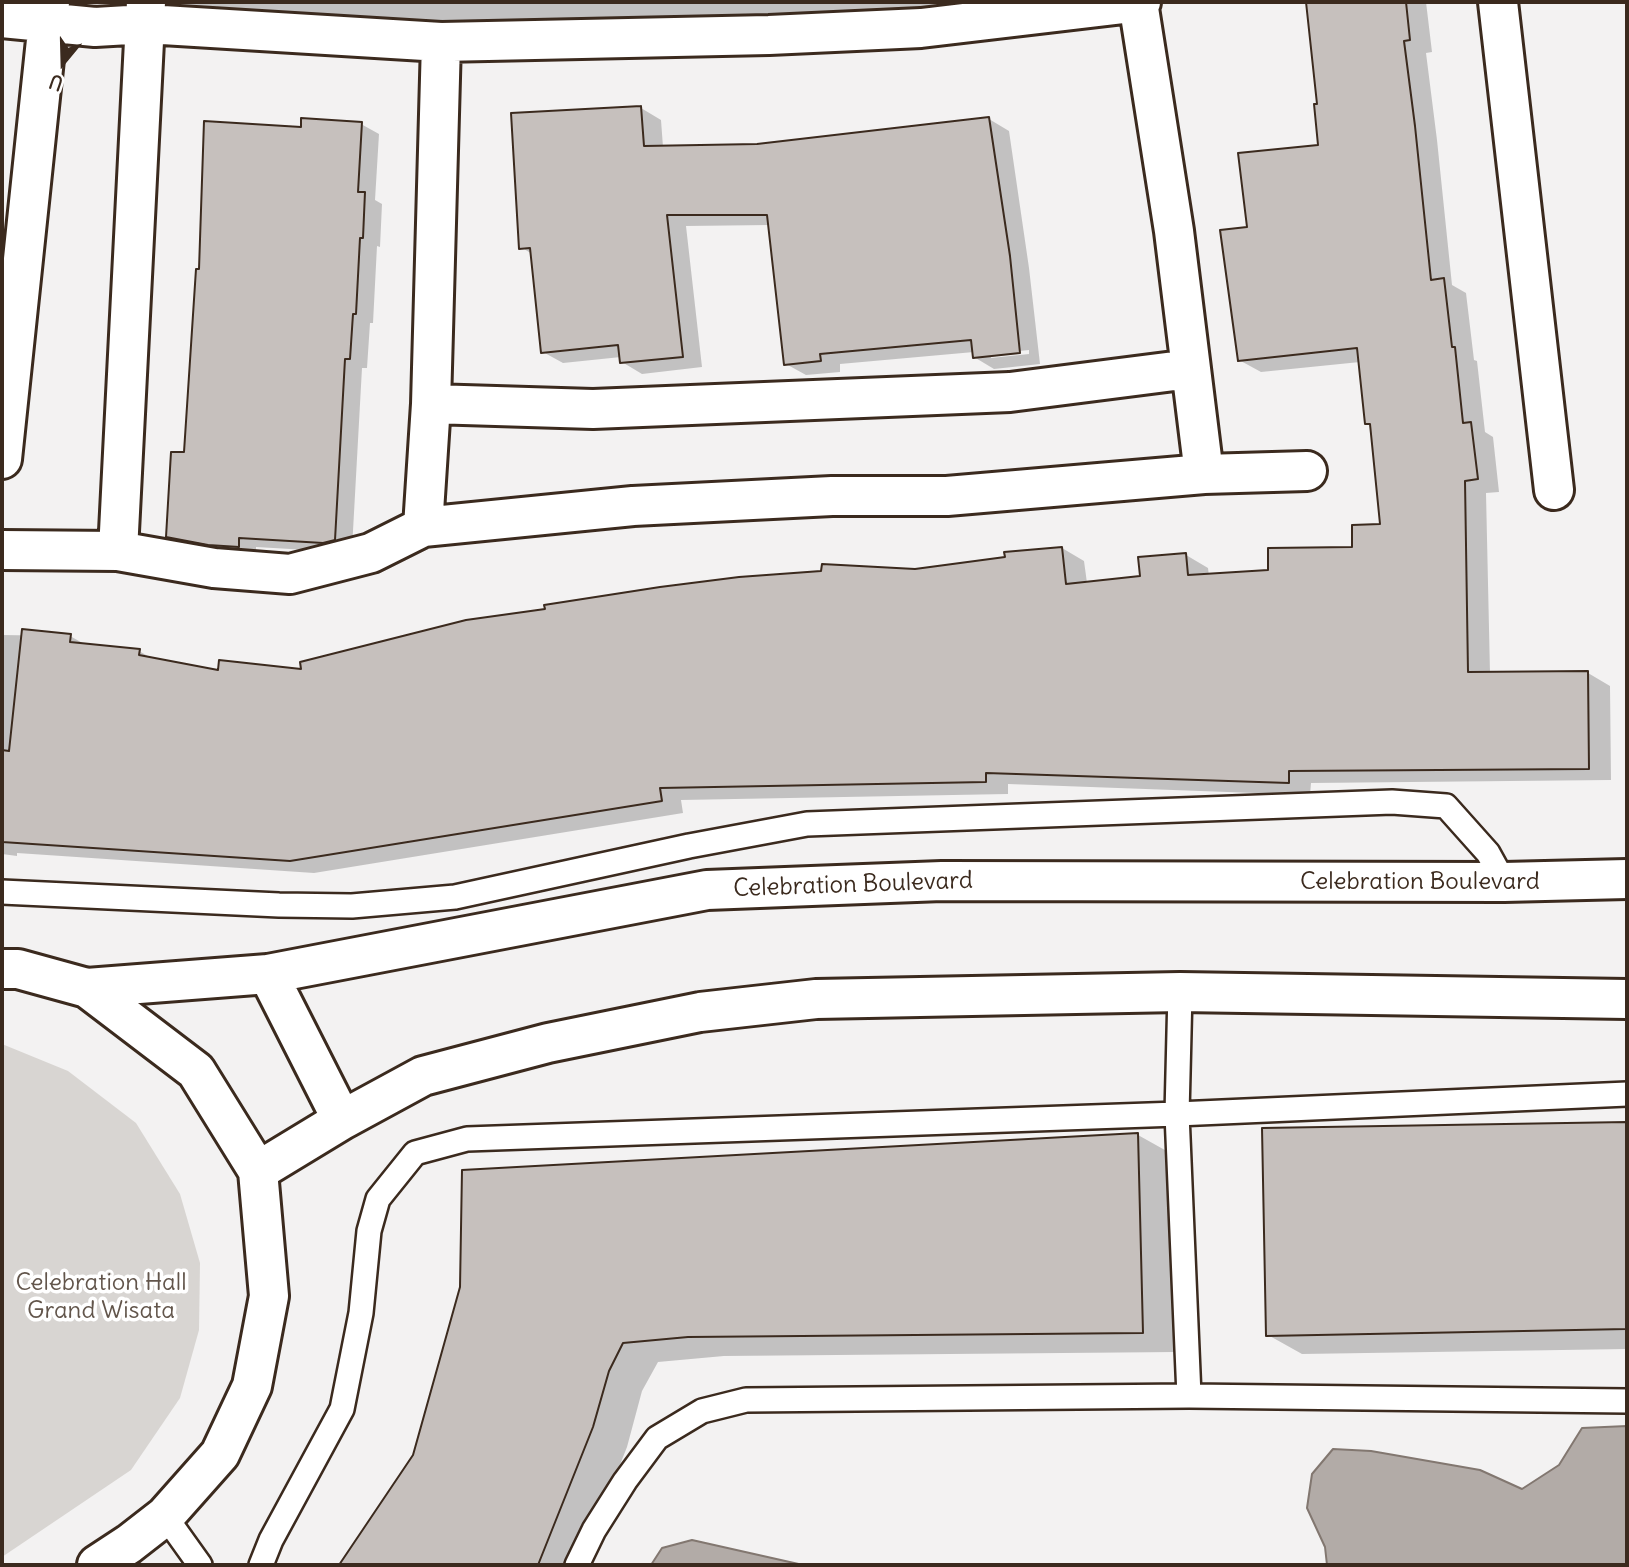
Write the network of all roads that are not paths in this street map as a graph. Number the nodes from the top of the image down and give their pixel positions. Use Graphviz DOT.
graph roads {
  1 [pos="1139,2"];
  2 [pos="1497,2"];
  3 [pos="49,11"];
  4 [pos="146,13"];
  5 [pos="2,18"];
  6 [pos="441,42"];
  7 [pos="1190,369"];
  8 [pos="431,404"];
  9 [pos="2,459"];
  10 [pos="1307,471"];
  11 [pos="1204,474"];
  12 [pos="1554,489"];
  13 [pos="423,527"];
  14 [pos="2,550"];
  15 [pos="118,551"];
  16 [pos="1627,879"];
  17 [pos="1504,882"];
  18 [pos="2,892"];
  19 [pos="2,969"];
  20 [pos="268,974"];
  21 [pos="87,988"];
  22 [pos="1180,992"];
  23 [pos="1627,999"];
  24 [pos="1627,1094"];
  25 [pos="1177,1114"];
  26 [pos="342,1120"];
  27 [pos="258,1171"];
  28 [pos="1189,1396"];
  29 [pos="1627,1401"];
  30 [pos="165,1516"];
  31 [pos="97,1565"];
  32 [pos="200,1565"];
  33 [pos="261,1565"];
  34 [pos="578,1565"];
  1 -- 6 [label="street"];
  1 -- 7 [label="street"];
  2 -- 12 [label="street"];
  3 -- 4 [label="street"];
  3 -- 5 [label="street"];
  3 -- 9 [label="street"];
  4 -- 6 [label="street"];
  4 -- 15 [label="street"];
  6 -- 8 [label="street"];
  7 -- 8 [label="street"];
  7 -- 11 [label="street"];
  8 -- 13 [label="street"];
  10 -- 11 [label="street"];
  11 -- 13 [label="street"];
  13 -- 15 [label="street"];
  14 -- 15 [label="street"];
  16 -- 17 [label="street, Celebration Boulevard"];
  17 -- 18 [label="lane"];
  17 -- 20 [label="street, Celebration Boulevard"];
  19 -- 21 [label="street"];
  20 -- 21 [label="street, Celebration Boulevard"];
  20 -- 26 [label="street"];
  21 -- 27 [label="street"];
  22 -- 23 [label="street"];
  22 -- 25 [label="lane"];
  22 -- 26 [label="street"];
  24 -- 25 [label="lane"];
  25 -- 28 [label="lane"];
  25 -- 33 [label="lane"];
  26 -- 27 [label="street"];
  27 -- 30 [label="street"];
  28 -- 29 [label="lane"];
  28 -- 34 [label="lane"];
  30 -- 31 [label="street"];
  30 -- 32 [label="lane"];
}
